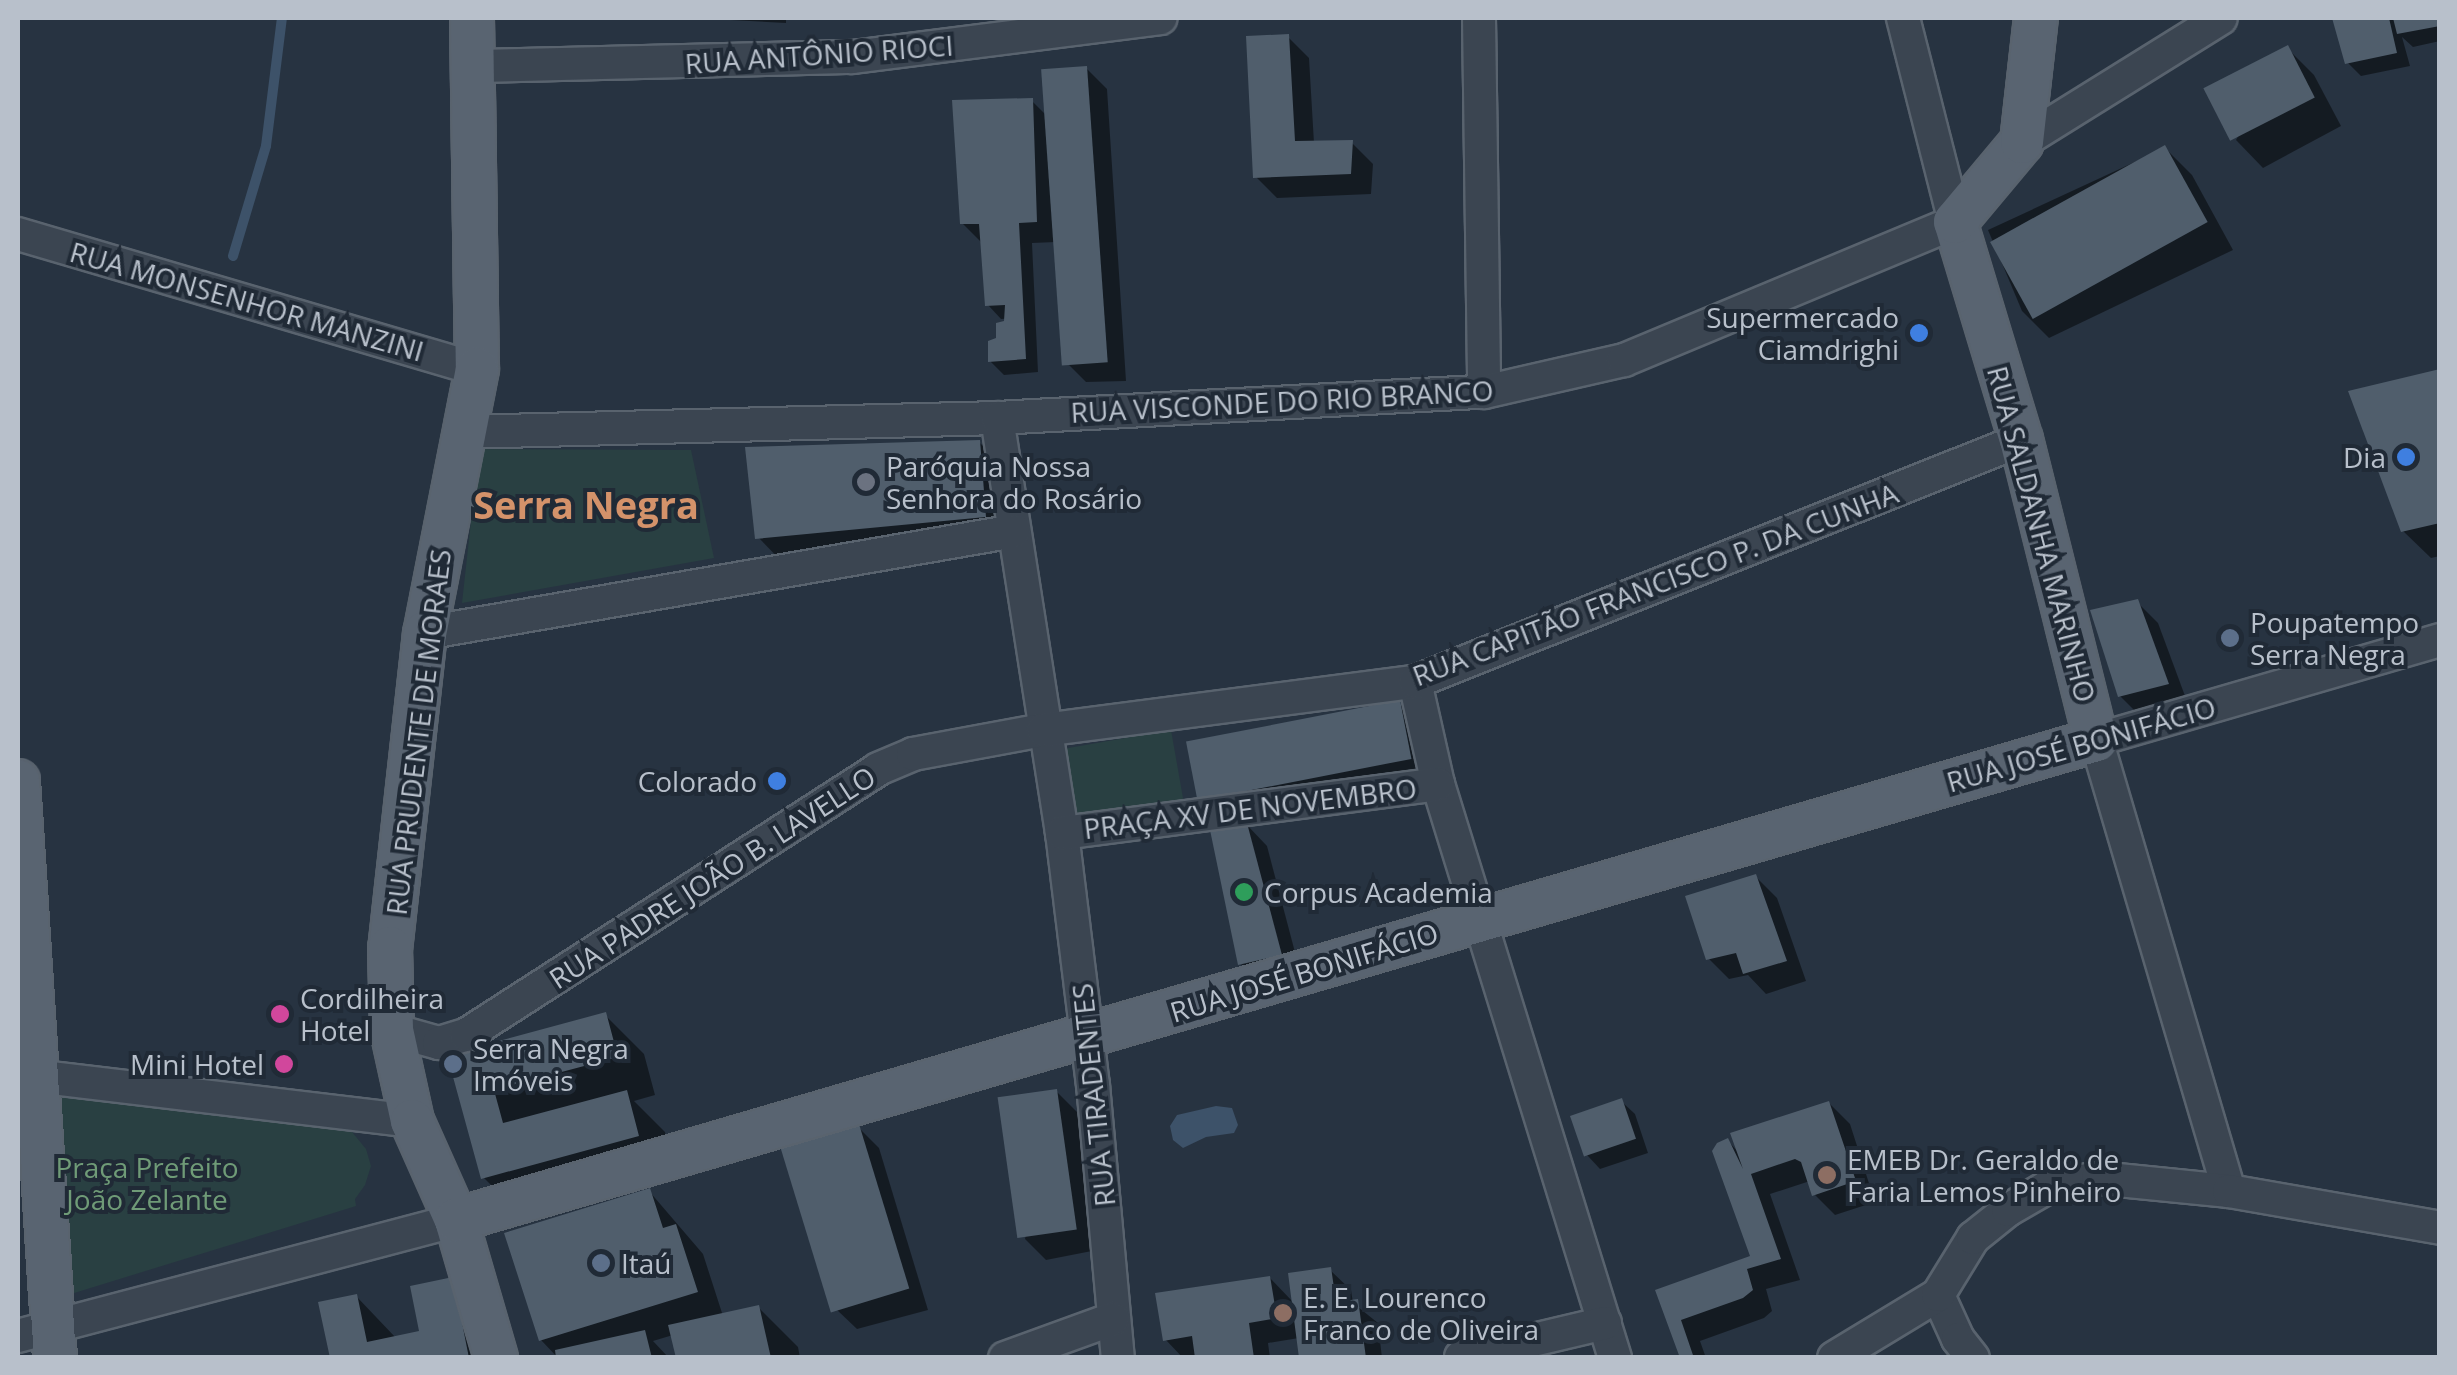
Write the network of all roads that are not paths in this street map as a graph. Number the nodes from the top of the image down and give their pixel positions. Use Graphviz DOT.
graph roads {
  1 [pos="472,18"];
  2 [pos="1162,18"];
  3 [pos="1478,18"];
  4 [pos="1903,18"];
  5 [pos="2036,18"];
  6 [pos="2221,18"];
  7 [pos="475,66"];
  8 [pos="2022,142"];
  9 [pos="1955,222"];
  10 [pos="18,234"];
  11 [pos="477,369"];
  12 [pos="1484,392"];
  13 [pos="997,418"];
  14 [pos="464,432"];
  15 [pos="2021,440"];
  16 [pos="1014,531"];
  17 [pos="425,632"];
  18 [pos="2440,640"];
  19 [pos="1415,682"];
  20 [pos="1044,730"];
  21 [pos="2096,740"];
  22 [pos="18,781"];
  23 [pos="1438,784"];
  24 [pos="1062,833"];
  25 [pos="1481,918"];
  26 [pos="392,1030"];
  27 [pos="1087,1037"];
  28 [pos="28,1075"];
  29 [pos="412,1122"];
  30 [pos="2229,1191"];
  31 [pos="456,1220"];
  32 [pos="2440,1228"];
  33 [pos="1938,1295"];
  34 [pos="1114,1319"];
  35 [pos="1605,1323"];
  36 [pos="42,1340"];
  37 [pos="1462,1357"];
  38 [pos="496,1358"];
  39 [pos="1005,1358"];
  40 [pos="1118,1358"];
  41 [pos="1615,1358"];
  42 [pos="1834,1358"];
  43 [pos="1973,1358"];
  1 -- 7 [label="main road, RUA PRUDENTE DE MORAES"];
  2 -- 7 [label="street, RUA ANTÔNIO RIOCI"];
  3 -- 12 [label="street"];
  4 -- 9 [label="street, RUA SALDANHA MARINHO"];
  5 -- 8 [label="main road"];
  6 -- 8 [label="street"];
  7 -- 11 [label="main road, RUA PRUDENTE DE MORAES"];
  8 -- 9 [label="main road"];
  9 -- 12 [label="street, RUA VISCONDE DO RIO BRANCO"];
  9 -- 15 [label="main road, RUA SALDANHA MARINHO"];
  10 -- 11 [label="street, RUA MONSENHOR MANZINI"];
  11 -- 14 [label="main road, RUA PRUDENTE DE MORAES"];
  12 -- 13 [label="street, RUA VISCONDE DO RIO BRANCO"];
  13 -- 14 [label="street, RUA VISCONDE DO RIO BRANCO"];
  13 -- 16 [label="street"];
  14 -- 17 [label="main road, RUA PRUDENTE DE MORAES"];
  15 -- 19 [label="street, RUA CAPITÃO FRANCISCO P. DA CUNHA"];
  15 -- 21 [label="main road, RUA SALDANHA MARINHO"];
  16 -- 17 [label="street"];
  16 -- 20 [label="street"];
  17 -- 26 [label="main road, RUA PRUDENTE DE MORAES"];
  18 -- 21 [label="street, RUA JOSÉ BONIFÁCIO"];
  19 -- 20 [label="street, RUA CAPITÃO FRANCISCO P. DA CUNHA"];
  19 -- 23 [label="street"];
  20 -- 24 [label="street, RUA TIRADENTES"];
  20 -- 26 [label="street, RUA PADRE JOÃO B. LAVELLO"];
  21 -- 25 [label="main road, RUA JOSÉ BONIFÁCIO"];
  21 -- 30 [label="street, RUA SALDANHA MARINHO"];
  22 -- 28 [label="main road"];
  23 -- 24 [label="street, PRAÇA XV DE NOVEMBRO"];
  23 -- 25 [label="street"];
  24 -- 27 [label="street, RUA TIRADENTES"];
  25 -- 27 [label="main road, RUA JOSÉ BONIFÁCIO"];
  25 -- 35 [label="street"];
  26 -- 29 [label="main road"];
  27 -- 31 [label="main road, RUA JOSÉ BONIFÁCIO"];
  27 -- 34 [label="street, RUA TIRADENTES"];
  28 -- 29 [label="street"];
  28 -- 36 [label="main road"];
  29 -- 31 [label="main road"];
  30 -- 32 [label="street"];
  30 -- 33 [label="street"];
  31 -- 36 [label="street"];
  31 -- 38 [label="main road"];
  33 -- 42 [label="street"];
  33 -- 43 [label="street"];
  34 -- 39 [label="street"];
  34 -- 40 [label="street, RUA TIRADENTES"];
  35 -- 37 [label="street"];
  35 -- 41 [label="street"];
}
